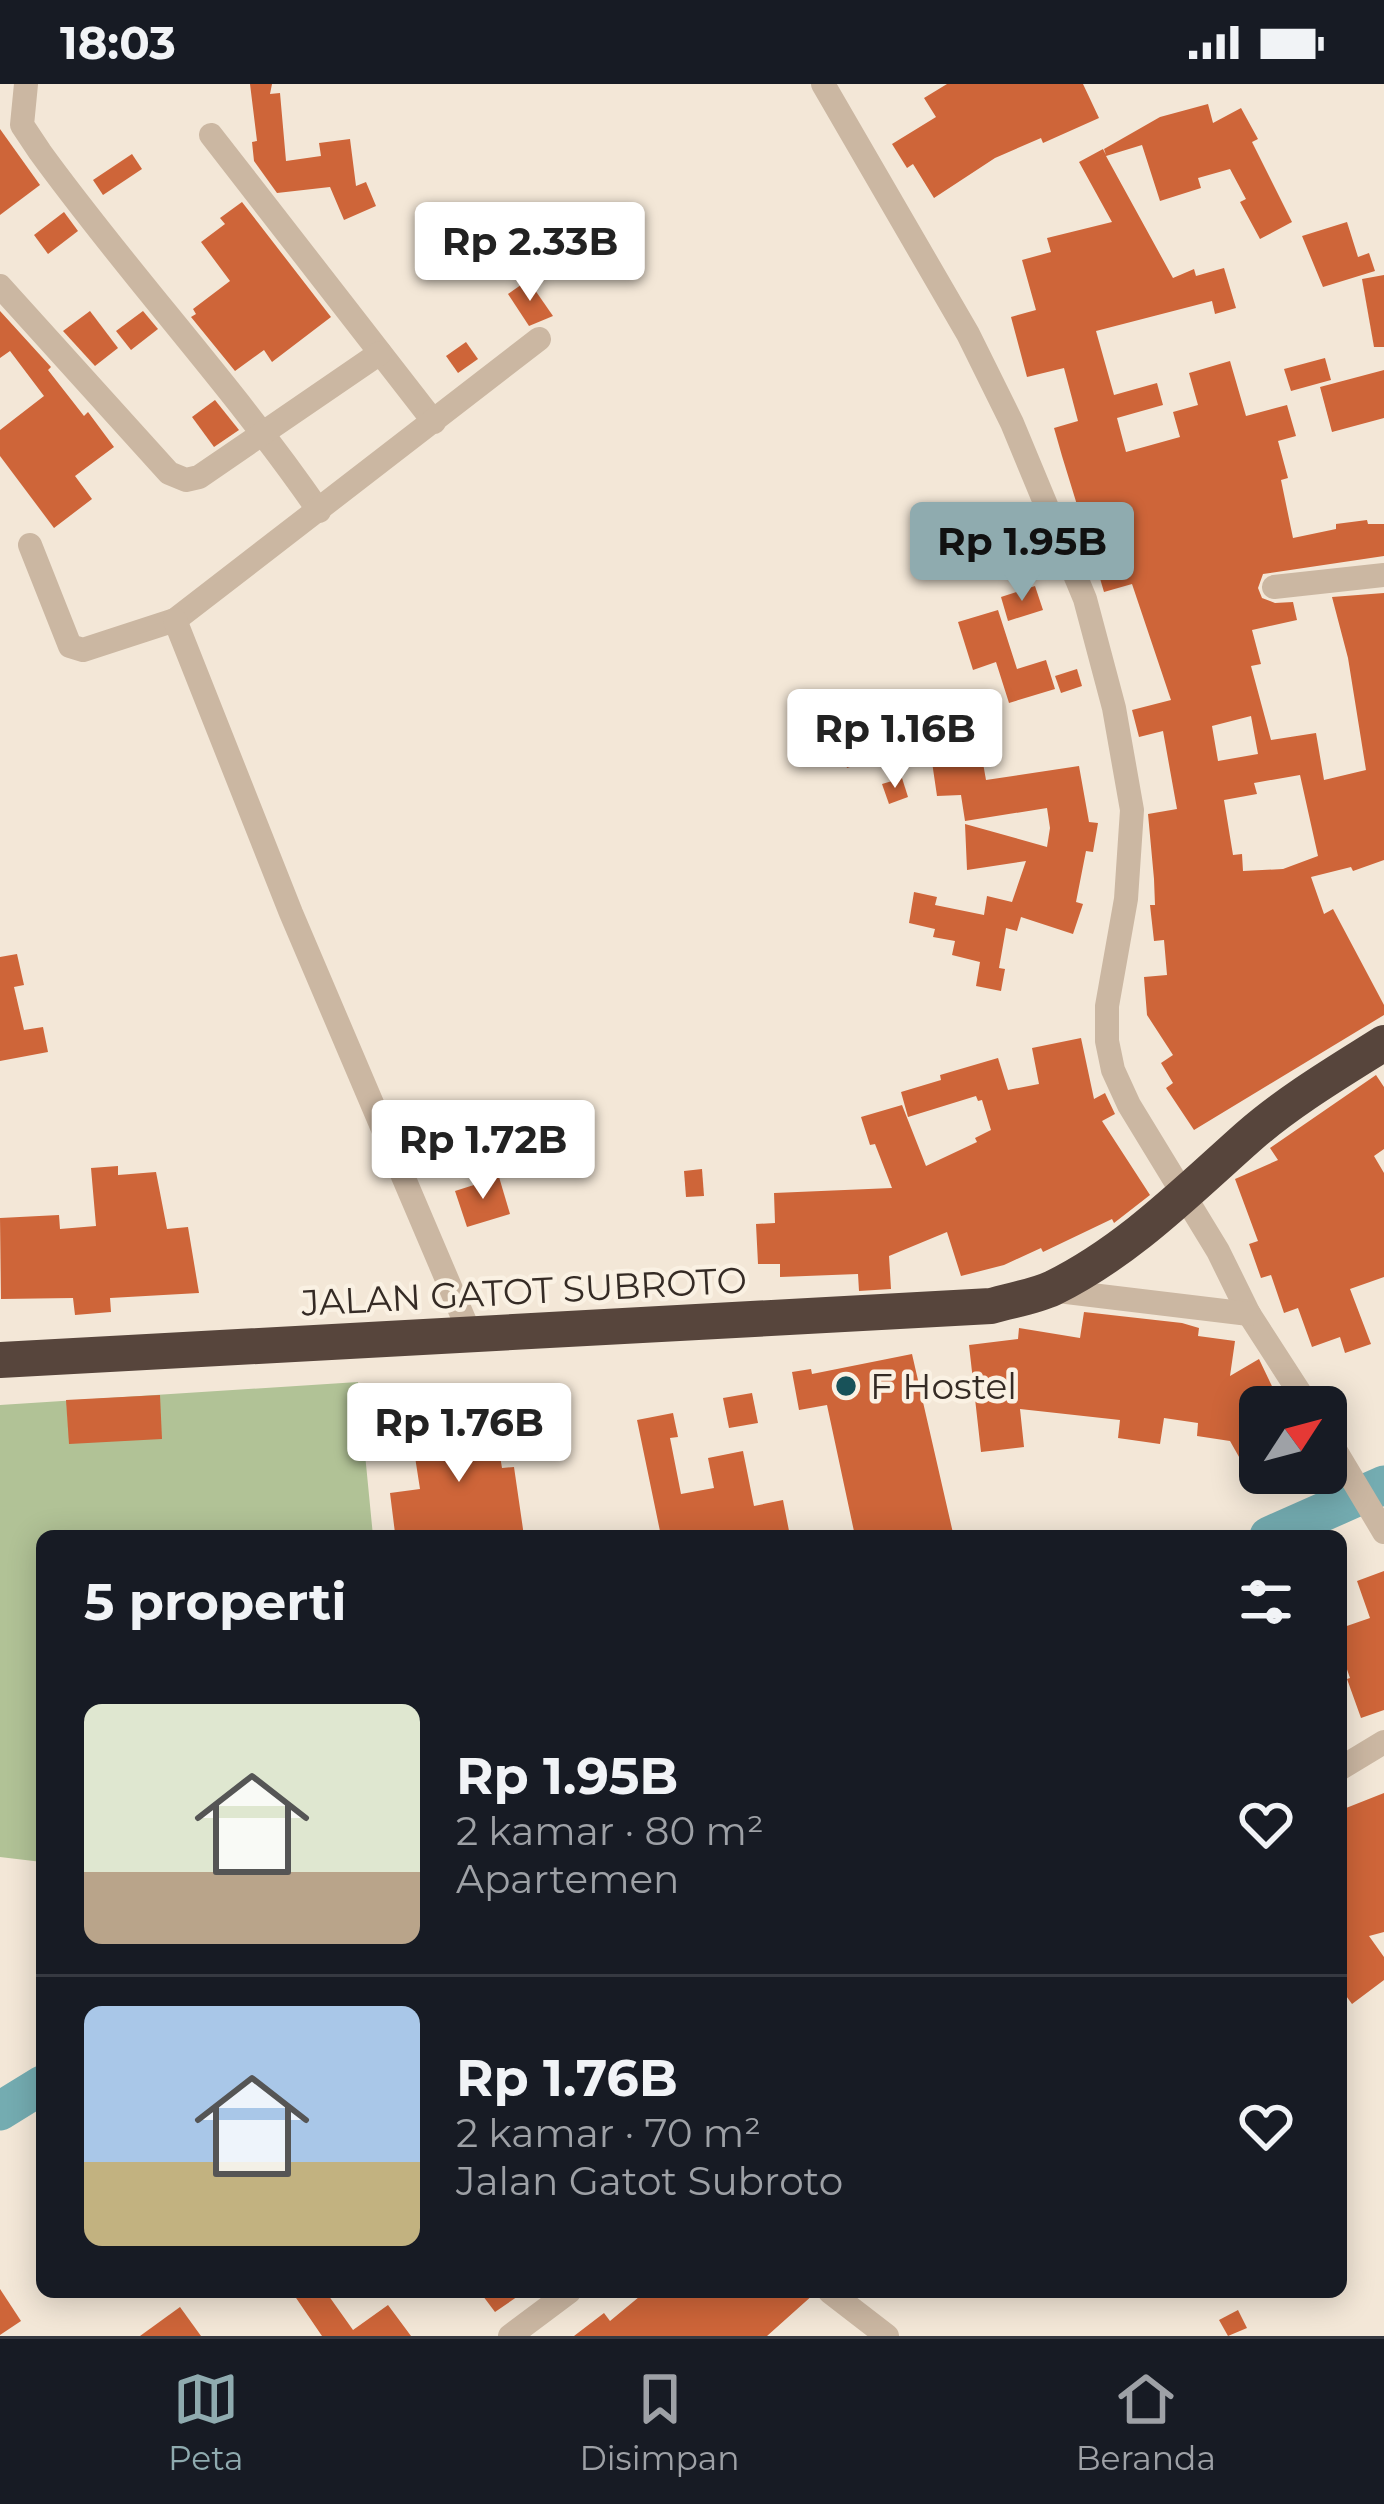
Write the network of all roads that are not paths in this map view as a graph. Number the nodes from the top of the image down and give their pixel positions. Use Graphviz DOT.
graph roads {
  1 [pos="26,84"];
  2 [pos="823,84"];
  3 [pos="211,135"];
  4 [pos="0,286"];
  5 [pos="539,339"];
  6 [pos="380,353"];
  7 [pos="434,422"];
  8 [pos="266,434"];
  9 [pos="320,511"];
  10 [pos="30,545"];
  11 [pos="1384,575"];
  12 [pos="1274,587"];
  13 [pos="175,620"];
  14 [pos="1384,1043"];
  15 [pos="1186,1196"];
  16 [pos="1050,1290"];
  17 [pos="1249,1314"];
  18 [pos="471,1336"];
  19 [pos="0,1360"];
  20 [pos="1296,1386"];
  21 [pos="1347,1470"];
  22 [pos="1384,1532"];
  23 [pos="1384,1742"];
  24 [pos="1347,1764"];
  25 [pos="561,2298"];
  26 [pos="838,2298"];
  27 [pos="510,2336"];
  28 [pos="887,2336"];
  1 -- 8 [label="street"];
  2 -- 15 [label="street"];
  3 -- 6 [label="street"];
  4 -- 8 [label="street"];
  5 -- 7 [label="street"];
  6 -- 7 [label="street"];
  6 -- 8 [label="street"];
  7 -- 9 [label="street"];
  8 -- 9 [label="street"];
  9 -- 13 [label="street"];
  10 -- 13 [label="street"];
  11 -- 12 [label="street"];
  13 -- 18 [label="street"];
  14 -- 15 [label="highway, JALAN GATOT SUBROTO"];
  15 -- 16 [label="highway, JALAN GATOT SUBROTO"];
  15 -- 17 [label="street"];
  16 -- 17 [label="street"];
  16 -- 18 [label="highway, JALAN GATOT SUBROTO"];
  17 -- 20 [label="street"];
  18 -- 19 [label="highway, JALAN GATOT SUBROTO"];
  21 -- 22 [label="street"];
  23 -- 24 [label="street"];
  25 -- 27 [label="street"];
  26 -- 28 [label="street"];
}
